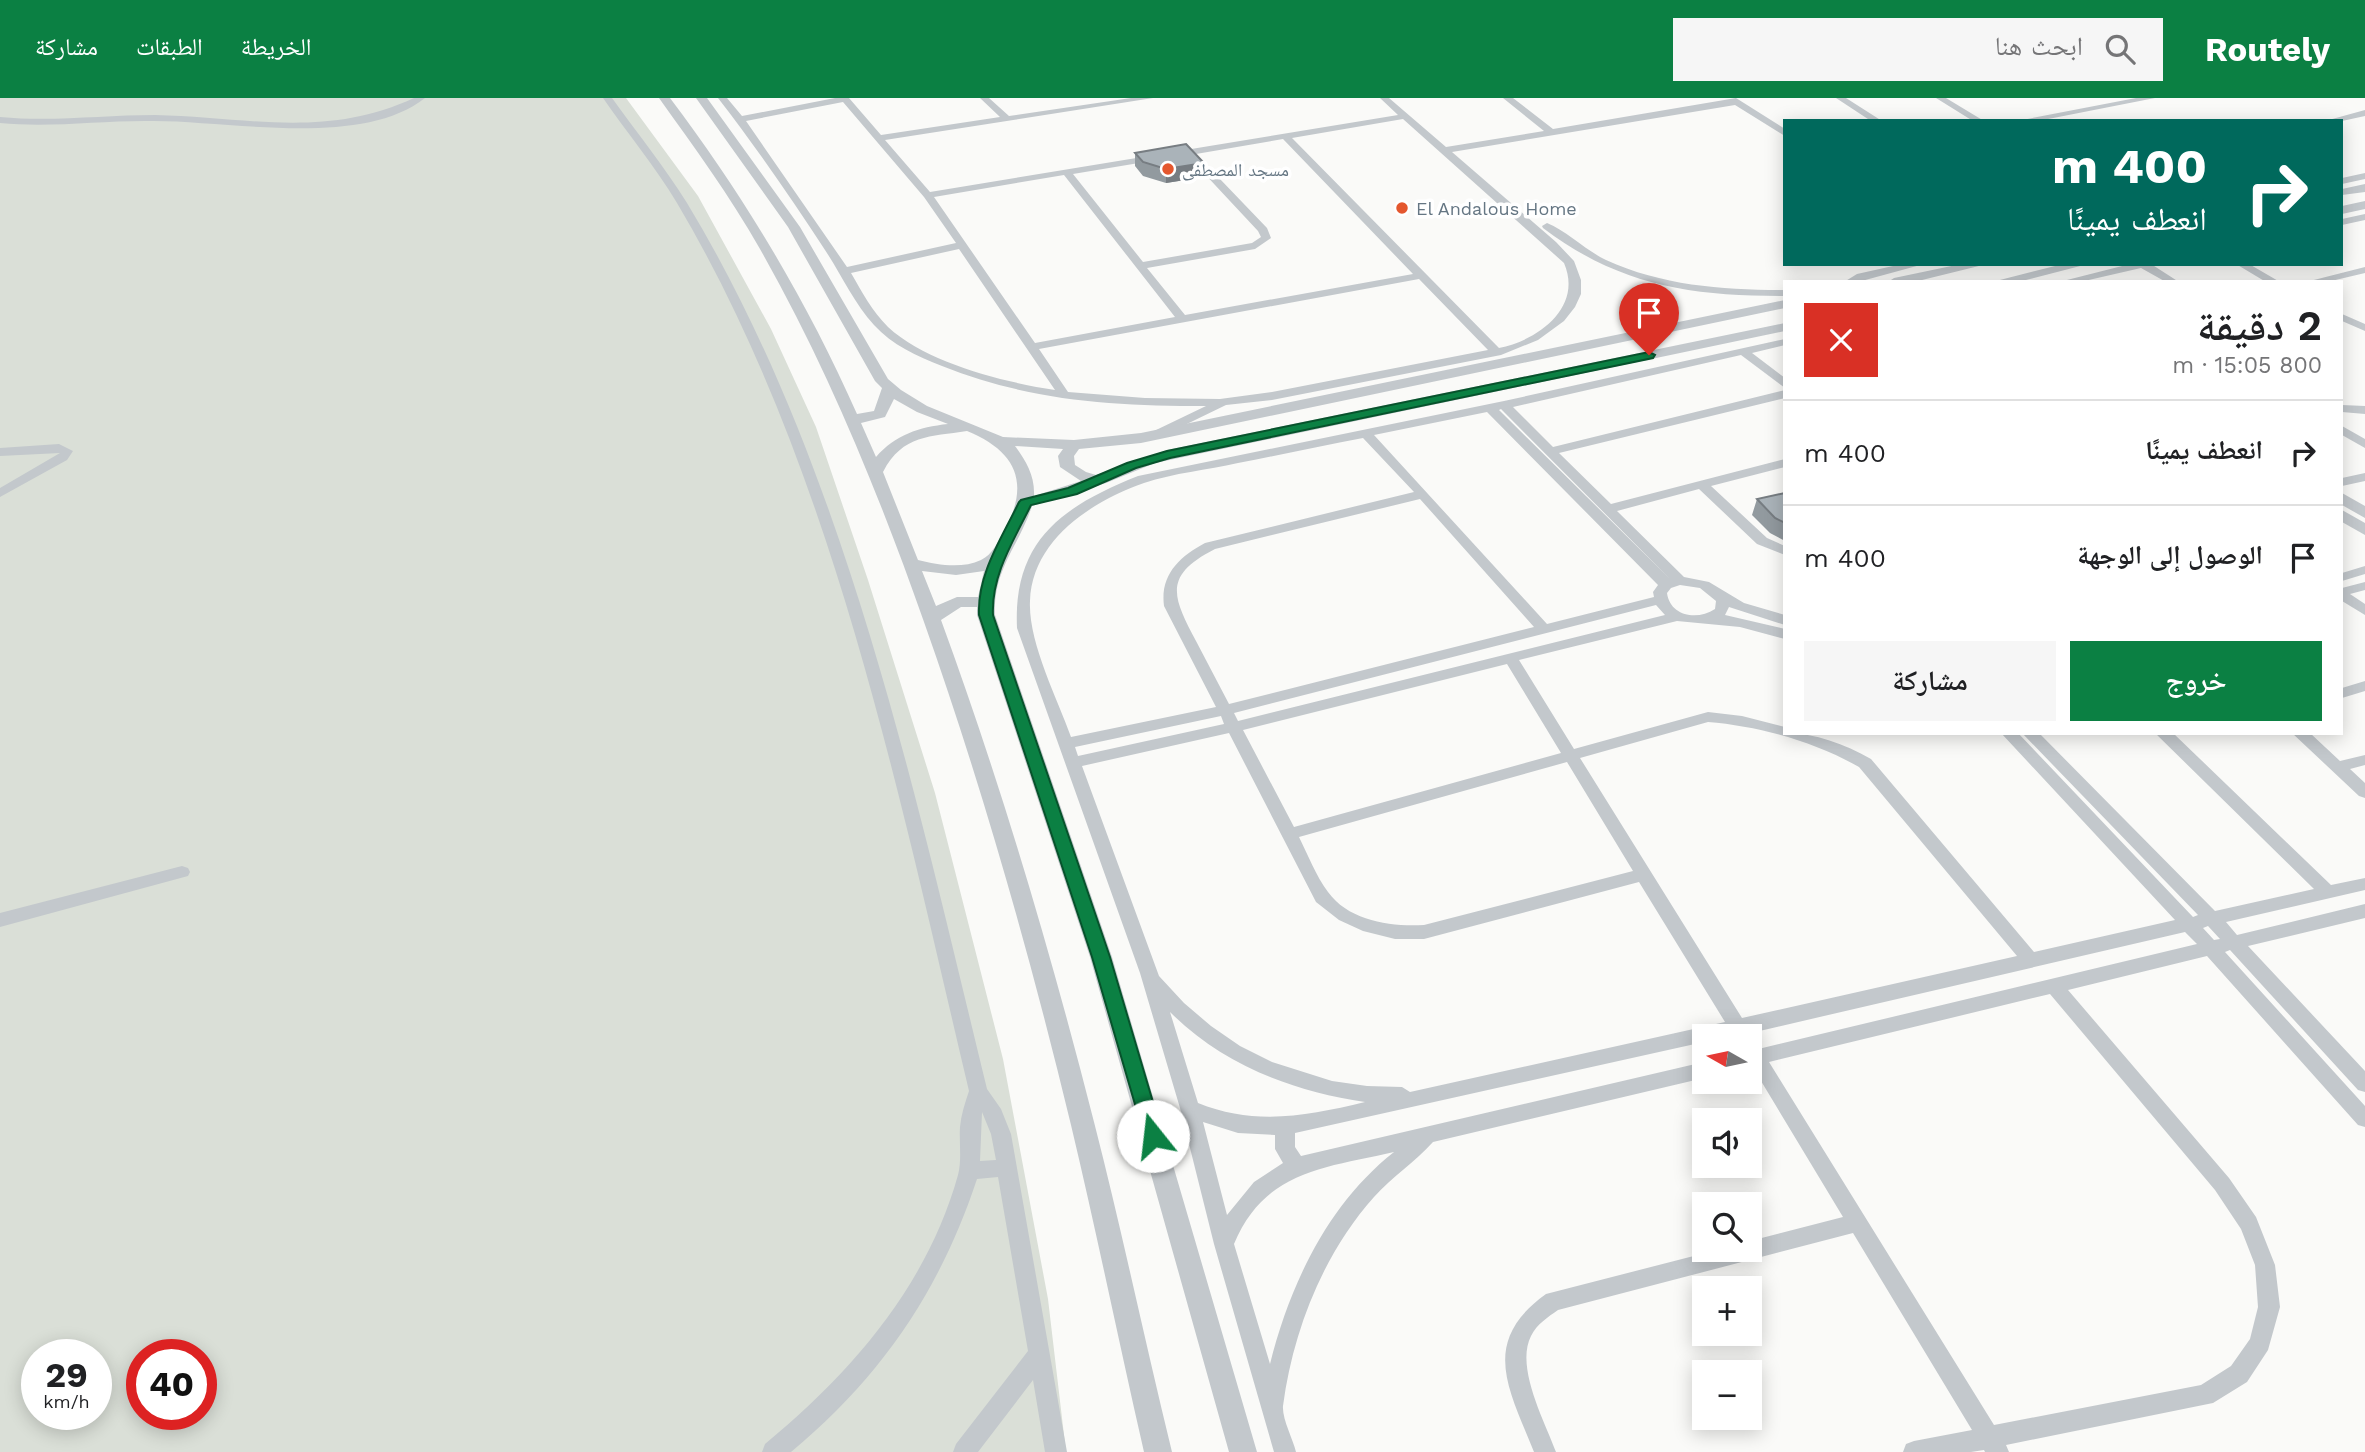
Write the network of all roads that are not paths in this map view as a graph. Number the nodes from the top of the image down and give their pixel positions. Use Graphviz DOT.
graph roads {
  1 [pos="421,98"];
  2 [pos="607,98"];
  3 [pos="664,98"];
  4 [pos="701,98"];
  5 [pos="722,98"];
  6 [pos="844,98"];
  7 [pos="984,98"];
  8 [pos="1147,98"];
  9 [pos="1384,98"];
  10 [pos="1398,98"];
  11 [pos="1507,98"];
  12 [pos="1840,98"];
  13 [pos="1940,98"];
  14 [pos="2151,98"];
  15 [pos="1734,100"];
  16 [pos="2365,113"];
  17 [pos="1406,116"];
  18 [pos="740,119"];
  19 [pos="1007,119"];
  20 [pos="1875,119"];
  21 [pos="1977,119"];
  22 [pos="2032,119"];
  23 [pos="2338,119"];
  24 [pos="0,120"];
  25 [pos="1783,132"];
  26 [pos="1552,133"];
  27 [pos="1285,136"];
  28 [pos="881,138"];
  29 [pos="1451,149"];
  30 [pos="1189,152"];
  31 [pos="1066,172"];
  32 [pos="2365,176"];
  33 [pos="2343,181"];
  34 [pos="2365,188"];
  35 [pos="2343,192"];
  36 [pos="928,195"];
  37 [pos="2365,205"];
  38 [pos="2343,210"];
  39 [pos="2365,217"];
  40 [pos="2343,222"];
  41 [pos="962,244"];
  42 [pos="1597,260"];
  43 [pos="1570,264"];
  44 [pos="1141,266"];
  45 [pos="1909,266"];
  46 [pos="2073,266"];
  47 [pos="2139,266"];
  48 [pos="2146,266"];
  49 [pos="2245,266"];
  50 [pos="1954,267"];
  51 [pos="2365,270"];
  52 [pos="844,271"];
  53 [pos="1423,275"];
  54 [pos="1853,280"];
  55 [pos="1902,280"];
  56 [pos="2007,280"];
  57 [pos="2073,280"];
  58 [pos="2170,280"];
  59 [pos="2271,280"];
  60 [pos="2320,280"];
  61 [pos="1783,304"];
  62 [pos="2343,317"];
  63 [pos="1182,319"];
  64 [pos="1783,327"];
  65 [pos="2365,328"];
  66 [pos="2343,334"];
  67 [pos="1783,342"];
  68 [pos="1032,347"];
  69 [pos="1743,351"];
  70 [pos="1497,352"];
  71 [pos="1783,382"];
  72 [pos="890,388"];
  73 [pos="1783,394"];
  74 [pos="1066,397"];
  75 [pos="1223,402"];
  76 [pos="1497,407"];
  77 [pos="2343,410"];
  78 [pos="2365,410"];
  79 [pos="852,418"];
  80 [pos="975,428"];
  81 [pos="2343,431"];
  82 [pos="1364,432"];
  83 [pos="1157,435"];
  84 [pos="998,441"];
  85 [pos="2365,444"];
  86 [pos="1074,445"];
  87 [pos="40,450"];
  88 [pos="1550,451"];
  89 [pos="0,452"];
  90 [pos="1783,464"];
  91 [pos="45,467"];
  92 [pos="875,472"];
  93 [pos="2365,477"];
  94 [pos="1100,480"];
  95 [pos="2343,482"];
  96 [pos="1701,484"];
  97 [pos="0,493"];
  98 [pos="1423,494"];
  99 [pos="2343,499"];
  100 [pos="1026,502"];
  101 [pos="1608,509"];
  102 [pos="2365,513"];
  103 [pos="2343,516"];
  104 [pos="2365,530"];
  105 [pos="1783,550"];
  106 [pos="998,557"];
  107 [pos="911,563"];
  108 [pos="2365,570"];
  109 [pos="2343,577"];
  110 [pos="1680,581"];
  111 [pos="1666,585"];
  112 [pos="2365,586"];
  113 [pos="2343,593"];
  114 [pos="2343,594"];
  115 [pos="1720,596"];
  116 [pos="1660,600"];
  117 [pos="985,604"];
  118 [pos="2365,611"];
  119 [pos="1679,617"];
  120 [pos="933,618"];
  121 [pos="1712,618"];
  122 [pos="1783,619"];
  123 [pos="1537,632"];
  124 [pos="1783,633"];
  125 [pos="1543,649"];
  126 [pos="1510,657"];
  127 [pos="2365,686"];
  128 [pos="2343,693"];
  129 [pos="1224,710"];
  130 [pos="1233,727"];
  131 [pos="1783,735"];
  132 [pos="1784,735"];
  133 [pos="2011,735"];
  134 [pos="2032,735"];
  135 [pos="2165,735"];
  136 [pos="2302,735"];
  137 [pos="1065,744"];
  138 [pos="1571,755"];
  139 [pos="2365,760"];
  140 [pos="1073,763"];
  141 [pos="2337,767"];
  142 [pos="2365,792"];
  143 [pos="1289,834"];
  144 [pos="182,872"];
  145 [pos="1644,874"];
  146 [pos="2365,884"];
  147 [pos="2328,893"];
  148 [pos="2358,912"];
  149 [pos="0,920"];
  150 [pos="2213,920"];
  151 [pos="2190,925"];
  152 [pos="2365,928"];
  153 [pos="2236,944"];
  154 [pos="2212,949"];
  155 [pos="2032,962"];
  156 [pos="1149,973"];
  157 [pos="2054,986"];
  158 [pos="1736,1024"];
  159 [pos="1756,1024"];
  160 [pos="1692,1038"];
  161 [pos="1762,1056"];
  162 [pos="1762,1072"];
  163 [pos="1692,1073"];
  164 [pos="2365,1084"];
  165 [pos="978,1091"];
  166 [pos="1429,1095"];
  167 [pos="1190,1108"];
  168 [pos="2365,1119"];
  169 [pos="1285,1128"];
  170 [pos="1432,1133"];
  171 [pos="1296,1166"];
  172 [pos="1008,1167"];
  173 [pos="969,1171"];
  174 [pos="1858,1223"];
  175 [pos="1224,1244"];
  176 [pos="1039,1354"];
  177 [pos="1273,1407"];
  178 [pos="1994,1445"];
  179 [pos="773,1452"];
  180 [pos="964,1452"];
  181 [pos="1056,1452"];
  182 [pos="1158,1452"];
  183 [pos="1243,1452"];
  184 [pos="1285,1452"];
  185 [pos="1545,1452"];
  186 [pos="1914,1452"];
  1 -- 24 [label="street"];
  2 -- 165 [label="street"];
  3 -- 79 [label="street"];
  4 -- 72 [label="street"];
  5 -- 18 [label="street"];
  6 -- 18 [label="street"];
  6 -- 28 [label="street"];
  7 -- 19 [label="street"];
  8 -- 19 [label="street"];
  9 -- 17 [label="street"];
  10 -- 29 [label="street"];
  11 -- 26 [label="street"];
  12 -- 20 [label="street"];
  13 -- 21 [label="street"];
  14 -- 22 [label="street"];
  15 -- 25 [label="street"];
  15 -- 26 [label="street"];
  16 -- 23 [label="street"];
  17 -- 27 [label="street"];
  17 -- 29 [label="street"];
  18 -- 52 [label="street"];
  19 -- 28 [label="street"];
  26 -- 29 [label="street"];
  27 -- 30 [label="street"];
  27 -- 53 [label="street"];
  28 -- 36 [label="street"];
  29 -- 42 [label="street"];
  29 -- 43 [label="street"];
  30 -- 31 [label="street"];
  30 -- 44 [label="street"];
  31 -- 36 [label="street"];
  31 -- 44 [label="street"];
  32 -- 33 [label="street"];
  34 -- 35 [label="street"];
  36 -- 41 [label="street"];
  37 -- 38 [label="street"];
  39 -- 40 [label="street"];
  41 -- 52 [label="street"];
  41 -- 68 [label="street"];
  42 -- 43 [label="street"];
  42 -- 61 [label="street"];
  43 -- 70 [label="street"];
  44 -- 63 [label="street"];
  45 -- 54 [label="street"];
  46 -- 56 [label="street"];
  47 -- 57 [label="street"];
  48 -- 58 [label="street"];
  49 -- 59 [label="street"];
  50 -- 55 [label="street"];
  51 -- 60 [label="street"];
  52 -- 74 [label="street"];
  53 -- 63 [label="street"];
  53 -- 70 [label="street"];
  61 -- 83 [label="street"];
  62 -- 65 [label="street"];
  63 -- 68 [label="street"];
  64 -- 94 [label="street"];
  65 -- 66 [label="street"];
  67 -- 69 [label="street"];
  68 -- 74 [label="street"];
  69 -- 71 [label="street"];
  69 -- 76 [label="street"];
  70 -- 75 [label="street"];
  72 -- 79 [label="street"];
  72 -- 80 [label="street"];
  73 -- 88 [label="street"];
  74 -- 75 [label="street"];
  75 -- 83 [label="street"];
  76 -- 82 [label="street"];
  76 -- 88 [label="street"];
  76 -- 111 [label="street"];
  77 -- 78 [label="street"];
  79 -- 92 [label="street"];
  80 -- 84 [label="street"];
  80 -- 92 [label="street"];
  81 -- 85 [label="street"];
  82 -- 98 [label="street"];
  82 -- 137 [label="street"];
  83 -- 86 [label="street"];
  84 -- 86 [label="street"];
  84 -- 100 [label="street"];
  86 -- 94 [label="street"];
  87 -- 89 [label="street"];
  87 -- 91 [label="street"];
  87 -- 91 [label="street"];
  88 -- 101 [label="street"];
  90 -- 96 [label="street"];
  91 -- 97 [label="street"];
  92 -- 107 [label="street"];
  93 -- 95 [label="street"];
  94 -- 100 [label="street"];
  96 -- 101 [label="street"];
  96 -- 105 [label="street"];
  98 -- 123 [label="street"];
  98 -- 129 [label="street"];
  99 -- 102 [label="street"];
  100 -- 106 [label="street"];
  101 -- 110 [label="street"];
  103 -- 104 [label="street"];
  106 -- 107 [label="street"];
  106 -- 117 [label="street"];
  107 -- 120 [label="street"];
  108 -- 109 [label="street"];
  110 -- 111 [label="street"];
  110 -- 115 [label="street"];
  111 -- 116 [label="street"];
  112 -- 113 [label="street"];
  114 -- 118 [label="street"];
  115 -- 121 [label="street"];
  115 -- 122 [label="street"];
  116 -- 119 [label="street"];
  116 -- 123 [label="street"];
  117 -- 120 [label="street"];
  117 -- 183 [label="street"];
  119 -- 121 [label="street"];
  119 -- 125 [label="street"];
  120 -- 182 [label="street"];
  121 -- 124 [label="street"];
  123 -- 125 [label="street"];
  123 -- 129 [label="street"];
  125 -- 126 [label="street"];
  126 -- 130 [label="street"];
  126 -- 138 [label="street"];
  127 -- 128 [label="street"];
  129 -- 130 [label="street"];
  129 -- 137 [label="street"];
  130 -- 140 [label="street"];
  130 -- 143 [label="street"];
  131 -- 138 [label="street"];
  132 -- 155 [label="street"];
  133 -- 151 [label="street"];
  134 -- 150 [label="street"];
  135 -- 147 [label="street"];
  136 -- 141 [label="street"];
  137 -- 140 [label="street"];
  138 -- 143 [label="street"];
  138 -- 145 [label="street"];
  139 -- 141 [label="street"];
  140 -- 156 [label="street"];
  141 -- 142 [label="street"];
  143 -- 145 [label="street"];
  144 -- 149 [label="street"];
  145 -- 158 [label="street"];
  146 -- 147 [label="street"];
  147 -- 150 [label="street"];
  148 -- 152 [label="street"];
  148 -- 153 [label="street"];
  150 -- 151 [label="street"];
  150 -- 153 [label="street"];
  151 -- 154 [label="street"];
  151 -- 155 [label="street"];
  153 -- 154 [label="street"];
  153 -- 164 [label="street"];
  154 -- 157 [label="street"];
  154 -- 168 [label="street"];
  155 -- 159 [label="street"];
  156 -- 166 [label="street"];
  156 -- 167 [label="street"];
  157 -- 161 [label="street"];
  157 -- 178 [label="street"];
  160 -- 166 [label="street"];
  162 -- 174 [label="street"];
  163 -- 170 [label="street"];
  165 -- 172 [label="street"];
  165 -- 173 [label="street"];
  166 -- 169 [label="street"];
  167 -- 169 [label="street"];
  167 -- 175 [label="street"];
  169 -- 171 [label="street"];
  170 -- 171 [label="street"];
  170 -- 177 [label="street"];
  171 -- 175 [label="street"];
  172 -- 173 [label="street"];
  172 -- 176 [label="street"];
  173 -- 179 [label="street"];
  174 -- 178 [label="street"];
  174 -- 185 [label="street"];
  175 -- 177 [label="street"];
  176 -- 180 [label="street"];
  176 -- 181 [label="street"];
  177 -- 184 [label="street"];
  178 -- 186 [label="street"];
}
